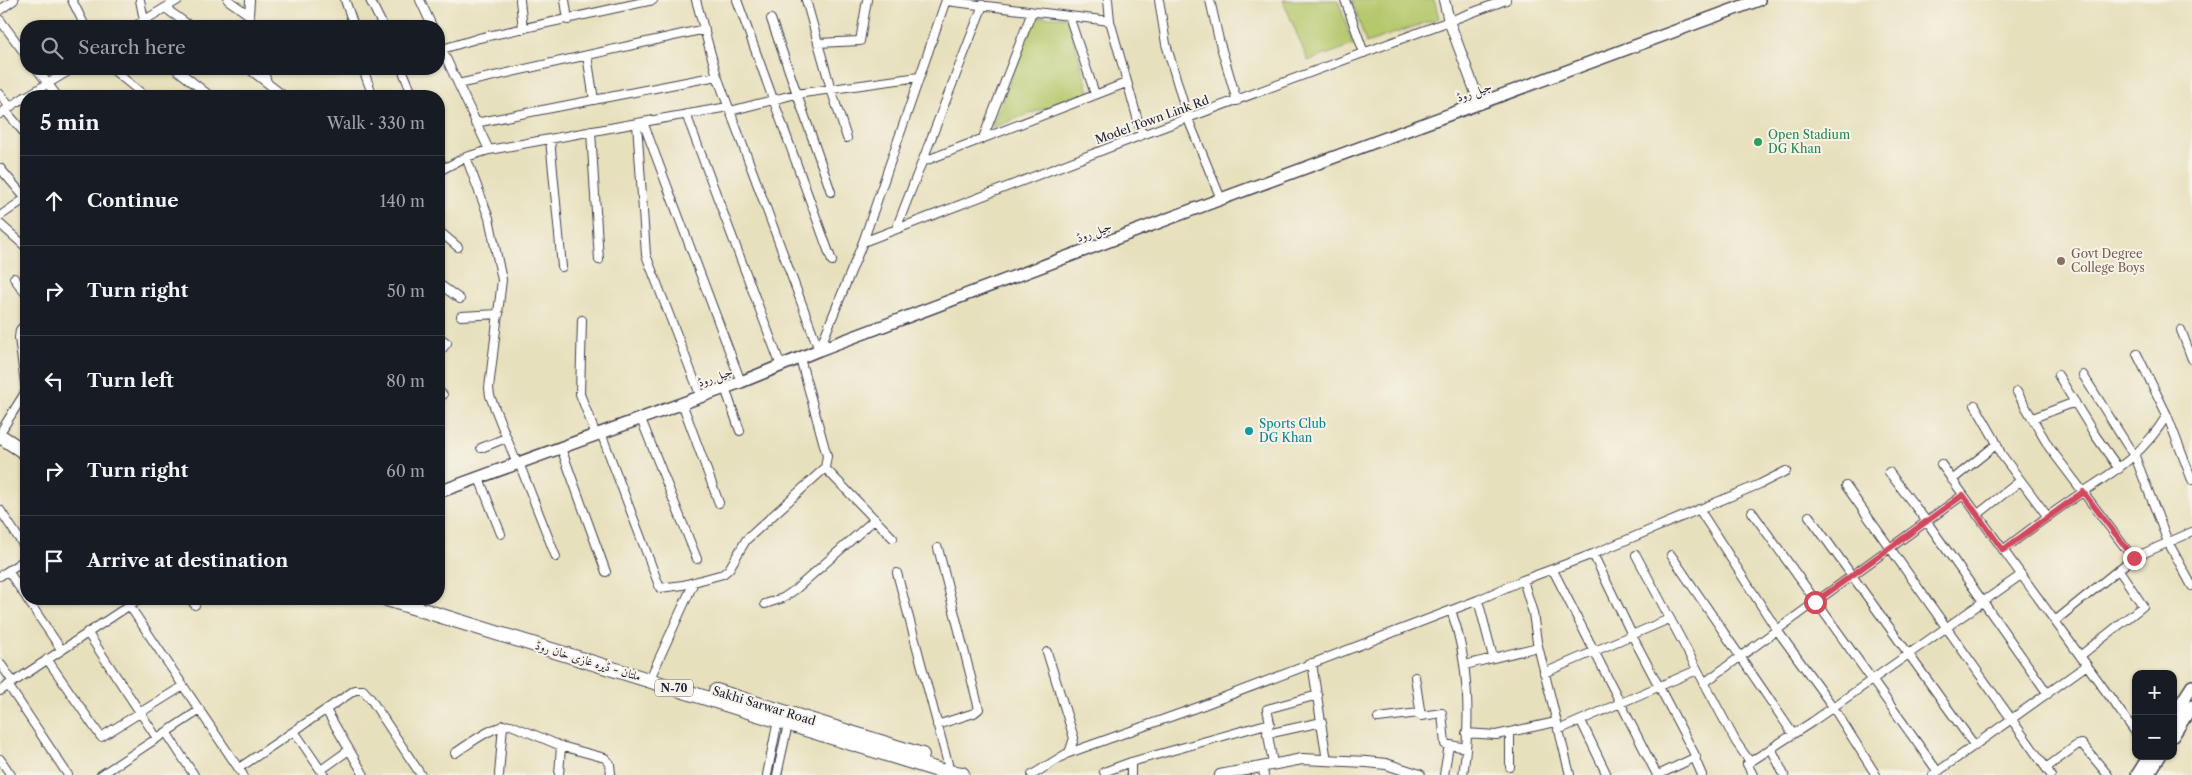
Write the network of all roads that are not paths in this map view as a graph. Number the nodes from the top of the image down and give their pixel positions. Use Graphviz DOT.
graph roads {
  1 [pos="14,0"];
  2 [pos="72,0"];
  3 [pos="140,0"];
  4 [pos="178,0"];
  5 [pos="228,0"];
  6 [pos="250,0"];
  7 [pos="345,0"];
  8 [pos="370,0"];
  9 [pos="420,0"];
  10 [pos="520,0"];
  11 [pos="565,0"];
  12 [pos="653,0"];
  13 [pos="696,0"];
  14 [pos="737,0"];
  15 [pos="806,0"];
  16 [pos="867,0"];
  17 [pos="946,0"];
  18 [pos="1108,0"];
  19 [pos="1159,0"];
  20 [pos="1210,0"];
  21 [pos="1345,0"];
  22 [pos="1444,0"];
  23 [pos="1506,0"];
  24 [pos="1759,0"];
  25 [pos="983,5"];
  26 [pos="164,8"];
  27 [pos="0,10"];
  28 [pos="1032,12"];
  29 [pos="249,15"];
  30 [pos="1069,16"];
  31 [pos="771,19"];
  32 [pos="0,20"];
  33 [pos="82,20"];
  34 [pos="144,20"];
  35 [pos="181,20"];
  36 [pos="251,20"];
  37 [pos="352,20"];
  38 [pos="379,20"];
  39 [pos="429,20"];
  40 [pos="568,20"];
  41 [pos="1110,21"];
  42 [pos="1449,21"];
  43 [pos="523,29"];
  44 [pos="705,29"];
  45 [pos="818,43"];
  46 [pos="20,47"];
  47 [pos="445,47"];
  48 [pos="1364,53"];
  49 [pos="586,56"];
  50 [pos="445,58"];
  51 [pos="41,75"];
  52 [pos="61,75"];
  53 [pos="119,75"];
  54 [pos="184,75"];
  55 [pos="257,75"];
  56 [pos="265,75"];
  57 [pos="365,75"];
  58 [pos="404,75"];
  59 [pos="717,76"];
  60 [pos="919,77"];
  61 [pos="267,82"];
  62 [pos="1126,82"];
  63 [pos="47,83"];
  64 [pos="458,84"];
  65 [pos="831,89"];
  66 [pos="36,90"];
  67 [pos="52,90"];
  68 [pos="138,90"];
  69 [pos="202,90"];
  70 [pos="277,90"];
  71 [pos="371,90"];
  72 [pos="411,90"];
  73 [pos="0,94"];
  74 [pos="796,94"];
  75 [pos="1096,94"];
  76 [pos="773,99"];
  77 [pos="20,100"];
  78 [pos="594,100"];
  79 [pos="1237,100"];
  80 [pos="1480,104"];
  81 [pos="729,109"];
  82 [pos="5,111"];
  83 [pos="686,114"];
  84 [pos="1188,119"];
  85 [pos="640,122"];
  86 [pos="475,123"];
  87 [pos="20,128"];
  88 [pos="590,131"];
  89 [pos="1142,135"];
  90 [pos="847,138"];
  91 [pos="983,138"];
  92 [pos="550,139"];
  93 [pos="489,150"];
  94 [pos="466,157"];
  95 [pos="922,162"];
  96 [pos="0,168"];
  97 [pos="445,168"];
  98 [pos="20,191"];
  99 [pos="831,192"];
  100 [pos="1221,199"];
  101 [pos="20,202"];
  102 [pos="0,216"];
  103 [pos="0,224"];
  104 [pos="896,230"];
  105 [pos="445,236"];
  106 [pos="20,242"];
  107 [pos="863,242"];
  108 [pos="458,247"];
  109 [pos="599,260"];
  110 [pos="832,261"];
  111 [pos="562,267"];
  112 [pos="14,278"];
  113 [pos="20,286"];
  114 [pos="445,289"];
  115 [pos="460,300"];
  116 [pos="499,314"];
  117 [pos="461,316"];
  118 [pos="582,320"];
  119 [pos="20,330"];
  120 [pos="2180,330"];
  121 [pos="20,346"];
  122 [pos="819,350"];
  123 [pos="2137,354"];
  124 [pos="800,358"];
  125 [pos="2192,359"];
  126 [pos="781,366"];
  127 [pos="2058,374"];
  128 [pos="2083,376"];
  129 [pos="741,382"];
  130 [pos="725,388"];
  131 [pos="2017,392"];
  132 [pos="701,397"];
  133 [pos="20,400"];
  134 [pos="2075,402"];
  135 [pos="682,403"];
  136 [pos="1975,406"];
  137 [pos="2167,415"];
  138 [pos="2033,418"];
  139 [pos="641,419"];
  140 [pos="1,430"];
  141 [pos="740,431"];
  142 [pos="599,434"];
  143 [pos="506,438"];
  144 [pos="20,440"];
  145 [pos="1997,444"];
  146 [pos="20,447"];
  147 [pos="481,448"];
  148 [pos="561,448"];
  149 [pos="2134,457"];
  150 [pos="518,463"];
  151 [pos="1941,464"];
  152 [pos="825,468"];
  153 [pos="2119,469"];
  154 [pos="1786,471"];
  155 [pos="1889,472"];
  156 [pos="479,478"];
  157 [pos="1952,480"];
  158 [pos="2192,480"];
  159 [pos="2020,481"];
  160 [pos="1846,486"];
  161 [pos="445,490"];
  162 [pos="2083,492"];
  163 [pos="1963,495"];
  164 [pos="719,503"];
  165 [pos="0,510"];
  166 [pos="1699,510"];
  167 [pos="1752,512"];
  168 [pos="1978,515"];
  169 [pos="1809,516"];
  170 [pos="2048,517"];
  171 [pos="875,519"];
  172 [pos="1927,522"];
  173 [pos="2192,532"];
  174 [pos="500,534"];
  175 [pos="892,538"];
  176 [pos="20,540"];
  177 [pos="2168,542"];
  178 [pos="938,548"];
  179 [pos="1890,549"];
  180 [pos="2003,550"];
  181 [pos="1593,554"];
  182 [pos="1636,555"];
  183 [pos="1671,555"];
  184 [pos="556,557"];
  185 [pos="2134,558"];
  186 [pos="697,559"];
  187 [pos="20,562"];
  188 [pos="1552,570"];
  189 [pos="2119,570"];
  190 [pos="8,571"];
  191 [pos="606,572"];
  192 [pos="897,574"];
  193 [pos="2021,574"];
  194 [pos="0,576"];
  195 [pos="1852,576"];
  196 [pos="1523,580"];
  197 [pos="694,582"];
  198 [pos="2192,586"];
  199 [pos="20,588"];
  200 [pos="1478,600"];
  201 [pos="1984,601"];
  202 [pos="1815,602"];
  203 [pos="765,604"];
  204 [pos="32,605"];
  205 [pos="129,605"];
  206 [pos="425,605"];
  207 [pos="1451,610"];
  208 [pos="1669,619"];
  209 [pos="2055,621"];
  210 [pos="1947,628"];
  211 [pos="1777,630"];
  212 [pos="88,632"];
  213 [pos="1632,636"];
  214 [pos="551,645"];
  215 [pos="1538,647"];
  216 [pos="61,650"];
  217 [pos="1047,652"];
  218 [pos="1594,652"];
  219 [pos="1908,654"];
  220 [pos="2080,656"];
  221 [pos="1740,657"];
  222 [pos="1493,658"];
  223 [pos="47,659"];
  224 [pos="0,663"];
  225 [pos="1312,663"];
  226 [pos="1465,665"];
  227 [pos="2087,666"];
  228 [pos="1697,670"];
  229 [pos="654,672"];
  230 [pos="1544,673"];
  231 [pos="1414,677"];
  232 [pos="1872,680"];
  233 [pos="10,683"];
  234 [pos="1704,683"];
  235 [pos="183,686"];
  236 [pos="1659,686"];
  237 [pos="2192,686"];
  238 [pos="0,691"];
  239 [pos="707,693"];
  240 [pos="2048,694"];
  241 [pos="1318,695"];
  242 [pos="1620,704"];
  243 [pos="2192,706"];
  244 [pos="1833,708"];
  245 [pos="200,710"];
  246 [pos="326,710"];
  247 [pos="140,713"];
  248 [pos="1419,713"];
  249 [pos="2174,715"];
  250 [pos="1378,718"];
  251 [pos="2012,720"];
  252 [pos="1581,721"];
  253 [pos="783,722"];
  254 [pos="1270,722"];
  255 [pos="1322,722"];
  256 [pos="503,725"];
  257 [pos="937,725"];
  258 [pos="1557,726"];
  259 [pos="2132,728"];
  260 [pos="294,730"];
  261 [pos="2177,730"];
  262 [pos="166,732"];
  263 [pos="1466,733"];
  264 [pos="1510,733"];
  265 [pos="1268,734"];
  266 [pos="1793,734"];
  267 [pos="157,738"];
  268 [pos="1449,745"];
  269 [pos="561,746"];
  270 [pos="1975,746"];
  271 [pos="1466,748"];
  272 [pos="1771,748"];
  273 [pos="349,750"];
  274 [pos="454,753"];
  275 [pos="1069,753"];
  276 [pos="0,759"];
  277 [pos="1695,759"];
  278 [pos="2146,760"];
  279 [pos="2157,760"];
  280 [pos="1327,761"];
  281 [pos="1131,762"];
  282 [pos="1750,762"];
  283 [pos="948,764"];
  284 [pos="1273,764"];
  285 [pos="1510,767"];
  286 [pos="2046,768"];
  287 [pos="1263,771"];
  288 [pos="241,772"];
  289 [pos="1104,772"];
  290 [pos="110,773"];
  291 [pos="322,773"];
  292 [pos="964,774"];
  293 [pos="1936,774"];
  294 [pos="11,775"];
  295 [pos="68,775"];
  296 [pos="101,775"];
  297 [pos="194,775"];
  298 [pos="364,775"];
  299 [pos="421,775"];
  300 [pos="499,775"];
  301 [pos="559,775"];
  302 [pos="611,775"];
  303 [pos="767,775"];
  304 [pos="777,775"];
  305 [pos="1032,775"];
  306 [pos="1132,775"];
  307 [pos="1220,775"];
  308 [pos="1420,775"];
  309 [pos="1444,775"];
  310 [pos="1463,775"];
  311 [pos="1570,775"];
  312 [pos="1607,775"];
  313 [pos="1657,775"];
  314 [pos="1702,775"];
  315 [pos="1753,775"];
  316 [pos="1784,775"];
  317 [pos="1876,775"];
  318 [pos="2051,775"];
  319 [pos="2108,775"];
  320 [pos="2137,775"];
  321 [pos="2148,775"];
  1 -- 27 [label="street"];
  2 -- 33 [label="street"];
  3 -- 34 [label="street"];
  4 -- 26 [label="street"];
  5 -- 29 [label="street"];
  6 -- 29 [label="street"];
  7 -- 37 [label="street"];
  8 -- 38 [label="street"];
  9 -- 39 [label="street"];
  10 -- 43 [label="street"];
  11 -- 40 [label="street"];
  12 -- 40 [label="street"];
  13 -- 44 [label="street"];
  14 -- 76 [label="street"];
  15 -- 45 [label="street"];
  16 -- 45 [label="street"];
  17 -- 25 [label="street"];
  17 -- 60 [label="street"];
  18 -- 41 [label="street"];
  19 -- 84 [label="street"];
  20 -- 79 [label="street"];
  21 -- 48 [label="street"];
  22 -- 42 [label="street"];
  23 -- 42 [label="street, Model Town Link Rd"];
  24 -- 80 [label="main road, جیل روڈ"];
  25 -- 28 [label="street"];
  25 -- 95 [label="street"];
  26 -- 34 [label="street"];
  26 -- 35 [label="street"];
  28 -- 30 [label="street"];
  28 -- 91 [label="street"];
  29 -- 36 [label="street"];
  30 -- 41 [label="street"];
  30 -- 75 [label="street"];
  31 -- 74 [label="street"];
  32 -- 46 [label="street"];
  40 -- 43 [label="street"];
  41 -- 62 [label="street"];
  42 -- 48 [label="street, Model Town Link Rd"];
  42 -- 80 [label="street"];
  43 -- 47 [label="street"];
  44 -- 49 [label="street"];
  44 -- 59 [label="street"];
  45 -- 65 [label="street"];
  48 -- 79 [label="street, Model Town Link Rd"];
  49 -- 64 [label="street"];
  49 -- 78 [label="street"];
  50 -- 64 [label="street"];
  51 -- 63 [label="street"];
  52 -- 63 [label="street"];
  53 -- 68 [label="street"];
  54 -- 69 [label="street"];
  55 -- 61 [label="street"];
  56 -- 61 [label="street"];
  57 -- 71 [label="street"];
  58 -- 72 [label="street"];
  59 -- 78 [label="street"];
  59 -- 81 [label="street"];
  60 -- 65 [label="street"];
  60 -- 107 [label="street"];
  61 -- 70 [label="street"];
  62 -- 75 [label="street"];
  62 -- 89 [label="street"];
  63 -- 66 [label="street"];
  63 -- 67 [label="street"];
  64 -- 86 [label="street"];
  65 -- 74 [label="street"];
  65 -- 90 [label="street"];
  73 -- 82 [label="street"];
  74 -- 76 [label="street"];
  74 -- 99 [label="street"];
  75 -- 91 [label="street"];
  76 -- 81 [label="street"];
  76 -- 110 [label="street"];
  77 -- 82 [label="street"];
  78 -- 86 [label="street"];
  79 -- 84 [label="street, Model Town Link Rd"];
  80 -- 100 [label="main road, جیل روڈ"];
  81 -- 83 [label="street"];
  81 -- 122 [label="street"];
  82 -- 87 [label="street"];
  83 -- 85 [label="street"];
  83 -- 126 [label="street"];
  84 -- 89 [label="street, Model Town Link Rd"];
  84 -- 100 [label="street"];
  85 -- 88 [label="street"];
  85 -- 129 [label="street"];
  85 -- 132 [label="street"];
  86 -- 93 [label="street"];
  88 -- 92 [label="street"];
  88 -- 109 [label="street"];
  89 -- 104 [label="street, Model Town Link Rd"];
  91 -- 95 [label="street"];
  92 -- 93 [label="street"];
  92 -- 111 [label="street"];
  93 -- 94 [label="street"];
  94 -- 97 [label="street"];
  94 -- 116 [label="street"];
  95 -- 104 [label="street"];
  96 -- 98 [label="street"];
  100 -- 122 [label="main road, جیل روڈ"];
  101 -- 102 [label="street"];
  103 -- 106 [label="street"];
  104 -- 107 [label="street, Model Town Link Rd"];
  105 -- 108 [label="street"];
  107 -- 122 [label="street"];
  112 -- 113 [label="street"];
  114 -- 115 [label="street"];
  116 -- 117 [label="street"];
  116 -- 143 [label="street"];
  118 -- 142 [label="street"];
  119 -- 121 [label="street"];
  120 -- 125 [label="street"];
  122 -- 124 [label="main road, جیل روڈ"];
  123 -- 137 [label="street"];
  124 -- 126 [label="main road, جیل روڈ"];
  124 -- 152 [label="street"];
  126 -- 129 [label="main road, جیل روڈ"];
  127 -- 134 [label="street"];
  128 -- 149 [label="street"];
  129 -- 130 [label="main road, جیل روڈ"];
  130 -- 132 [label="main road, جیل روڈ"];
  130 -- 141 [label="street"];
  131 -- 138 [label="street"];
  132 -- 135 [label="main road, جیل روڈ"];
  133 -- 140 [label="street"];
  134 -- 138 [label="street"];
  134 -- 153 [label="street"];
  135 -- 139 [label="main road, جیل روڈ"];
  135 -- 164 [label="street"];
  136 -- 145 [label="street"];
  137 -- 149 [label="street"];
  137 -- 158 [label="street"];
  138 -- 162 [label="street"];
  139 -- 142 [label="main road, جیل روڈ"];
  139 -- 186 [label="street"];
  140 -- 144 [label="highway"];
  140 -- 146 [label="highway"];
  142 -- 148 [label="main road, جیل روڈ"];
  142 -- 197 [label="street"];
  143 -- 147 [label="street"];
  143 -- 150 [label="street"];
  145 -- 157 [label="street"];
  145 -- 159 [label="street"];
  148 -- 150 [label="main road, جیل روڈ"];
  148 -- 191 [label="street"];
  149 -- 153 [label="street"];
  149 -- 177 [label="street"];
  150 -- 156 [label="main road, جیل روڈ"];
  150 -- 184 [label="street"];
  151 -- 157 [label="street"];
  152 -- 171 [label="street"];
  152 -- 197 [label="street"];
  153 -- 162 [label="street"];
  154 -- 166 [label="street"];
  155 -- 172 [label="street"];
  156 -- 161 [label="main road, جیل روڈ"];
  156 -- 174 [label="street"];
  157 -- 163 [label="street"];
  159 -- 168 [label="street"];
  159 -- 170 [label="street"];
  160 -- 179 [label="street"];
  162 -- 170 [label="street"];
  162 -- 185 [label="street"];
  163 -- 168 [label="street"];
  163 -- 172 [label="street"];
  165 -- 176 [label="street"];
  166 -- 181 [label="street"];
  166 -- 211 [label="street"];
  167 -- 202 [label="street"];
  168 -- 180 [label="street"];
  169 -- 195 [label="street"];
  170 -- 180 [label="street"];
  171 -- 175 [label="street"];
  171 -- 203 [label="street"];
  172 -- 179 [label="street"];
  172 -- 201 [label="street"];
  173 -- 177 [label="street"];
  177 -- 185 [label="street"];
  177 -- 198 [label="street"];
  178 -- 257 [label="street"];
  179 -- 195 [label="street"];
  179 -- 210 [label="street"];
  180 -- 193 [label="street"];
  181 -- 188 [label="street"];
  181 -- 213 [label="street"];
  182 -- 208 [label="street"];
  183 -- 221 [label="street"];
  185 -- 189 [label="street"];
  187 -- 190 [label="street"];
  188 -- 196 [label="street"];
  188 -- 218 [label="street"];
  189 -- 209 [label="street"];
  189 -- 220 [label="street"];
  190 -- 194 [label="street"];
  190 -- 199 [label="street"];
  192 -- 257 [label="street"];
  193 -- 201 [label="street"];
  193 -- 209 [label="street"];
  195 -- 202 [label="street"];
  195 -- 219 [label="street"];
  196 -- 200 [label="street"];
  196 -- 215 [label="street"];
  197 -- 229 [label="street"];
  200 -- 207 [label="street"];
  200 -- 222 [label="street"];
  201 -- 210 [label="street"];
  201 -- 240 [label="street"];
  202 -- 211 [label="street"];
  202 -- 232 [label="street"];
  204 -- 216 [label="street"];
  205 -- 212 [label="street"];
  205 -- 235 [label="street"];
  206 -- 214 [label="highway, Sakhi Sarwar Road / N-70"];
  207 -- 225 [label="street"];
  207 -- 226 [label="street"];
  208 -- 213 [label="street"];
  208 -- 228 [label="street"];
  209 -- 220 [label="street"];
  210 -- 219 [label="street"];
  210 -- 251 [label="street"];
  211 -- 221 [label="street"];
  211 -- 244 [label="street"];
  212 -- 216 [label="street"];
  212 -- 247 [label="street"];
  213 -- 218 [label="street"];
  213 -- 236 [label="street"];
  214 -- 229 [label="highway, Sakhi Sarwar Road / N-70"];
  214 -- 239 [label="highway, ملتان - ڈیرہ غازی خان روڈ / N-70"];
  215 -- 222 [label="street"];
  215 -- 230 [label="street"];
  216 -- 223 [label="street"];
  217 -- 275 [label="street"];
  218 -- 230 [label="street"];
  218 -- 242 [label="street"];
  219 -- 232 [label="street"];
  219 -- 270 [label="street"];
  220 -- 227 [label="street"];
  221 -- 234 [label="street"];
  221 -- 266 [label="street"];
  222 -- 226 [label="street"];
  223 -- 233 [label="street"];
  223 -- 247 [label="street"];
  224 -- 233 [label="street"];
  225 -- 241 [label="street"];
  225 -- 275 [label="street"];
  226 -- 263 [label="street"];
  227 -- 240 [label="street"];
  227 -- 259 [label="street"];
  228 -- 234 [label="street"];
  228 -- 236 [label="street"];
  229 -- 239 [label="highway, Sakhi Sarwar Road / N-70"];
  230 -- 258 [label="street"];
  231 -- 248 [label="street"];
  232 -- 244 [label="street"];
  232 -- 293 [label="street"];
  233 -- 238 [label="street"];
  233 -- 295 [label="street"];
  234 -- 282 [label="street"];
  235 -- 245 [label="street"];
  235 -- 247 [label="street"];
  236 -- 242 [label="street"];
  236 -- 277 [label="street"];
  237 -- 249 [label="main road"];
  239 -- 253 [label="highway, ملتان - ڈیرہ غازی خان روڈ / N-70"];
  239 -- 283 [label="highway, Sakhi Sarwar Road / N-70"];
  240 -- 251 [label="street"];
  241 -- 254 [label="street"];
  241 -- 255 [label="street"];
  242 -- 252 [label="street"];
  242 -- 313 [label="street"];
  243 -- 261 [label="main road"];
  244 -- 266 [label="street"];
  244 -- 317 [label="street"];
  245 -- 262 [label="street"];
  245 -- 288 [label="street"];
  246 -- 260 [label="street"];
  246 -- 273 [label="street"];
  246 -- 299 [label="street"];
  247 -- 267 [label="street"];
  248 -- 250 [label="street"];
  248 -- 268 [label="street"];
  251 -- 270 [label="street"];
  251 -- 286 [label="street"];
  252 -- 258 [label="street"];
  252 -- 312 [label="street"];
  253 -- 292 [label="highway, ملتان - ڈیرہ غازی خان روڈ / N-70"];
  253 -- 303 [label="street"];
  253 -- 304 [label="street"];
  254 -- 265 [label="street"];
  254 -- 281 [label="street"];
  255 -- 265 [label="street"];
  255 -- 280 [label="street"];
  256 -- 269 [label="street"];
  256 -- 274 [label="street"];
  256 -- 300 [label="street"];
  257 -- 283 [label="street"];
  258 -- 264 [label="street"];
  258 -- 311 [label="street"];
  260 -- 288 [label="street"];
  260 -- 291 [label="street"];
  262 -- 267 [label="street"];
  262 -- 297 [label="street"];
  263 -- 264 [label="street"];
  263 -- 271 [label="street"];
  264 -- 285 [label="street"];
  265 -- 284 [label="street"];
  266 -- 272 [label="street"];
  267 -- 290 [label="street"];
  268 -- 271 [label="street"];
  268 -- 309 [label="street"];
  269 -- 301 [label="street"];
  269 -- 302 [label="street"];
  270 -- 293 [label="street"];
  271 -- 310 [label="street"];
  272 -- 282 [label="street"];
  272 -- 316 [label="street"];
  273 -- 291 [label="street"];
  273 -- 298 [label="street"];
  275 -- 305 [label="street"];
  276 -- 294 [label="street"];
  277 -- 313 [label="street"];
  277 -- 314 [label="street"];
  278 -- 320 [label="main road"];
  279 -- 321 [label="main road"];
  280 -- 284 [label="street"];
  280 -- 308 [label="street"];
  281 -- 289 [label="street"];
  281 -- 306 [label="street"];
  282 -- 315 [label="street"];
  283 -- 292 [label="highway, Sakhi Sarwar Road / N-70"];
  284 -- 287 [label="street"];
  286 -- 318 [label="street"];
  286 -- 319 [label="street"];
  287 -- 307 [label="street"];
  290 -- 296 [label="street"];
}
